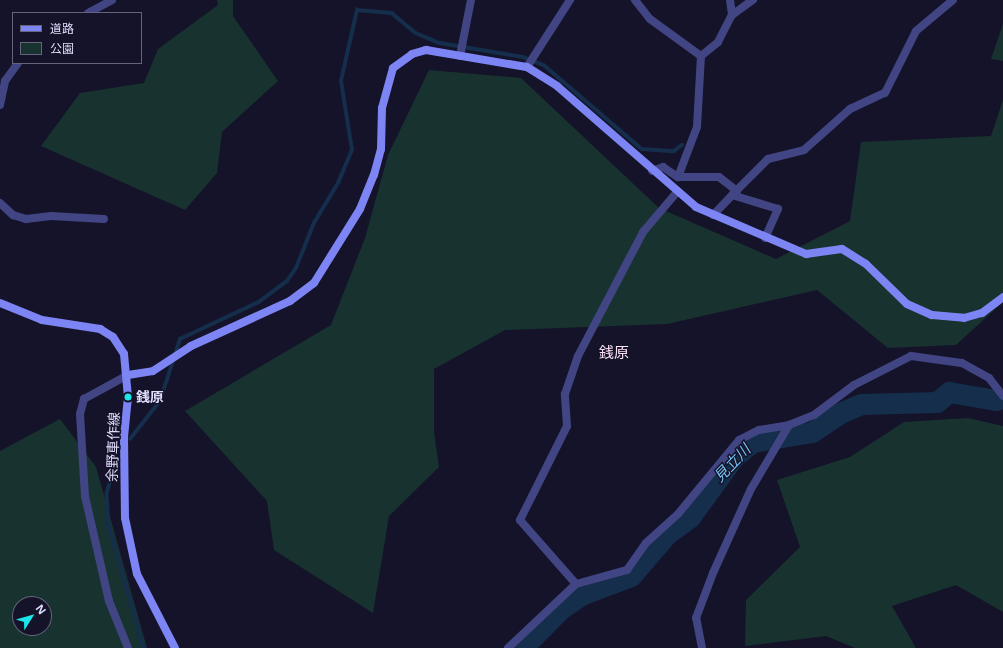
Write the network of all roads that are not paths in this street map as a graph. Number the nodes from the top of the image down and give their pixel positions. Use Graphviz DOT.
graph roads {
  1 [pos="112,0"];
  2 [pos="471,0"];
  3 [pos="570,0"];
  4 [pos="635,0"];
  5 [pos="730,0"];
  6 [pos="753,0"];
  7 [pos="953,0"];
  8 [pos="90,12"];
  9 [pos="732,16"];
  10 [pos="460,56"];
  11 [pos="701,56"];
  12 [pos="17,64"];
  13 [pos="527,67"];
  14 [pos="0,105"];
  15 [pos="652,171"];
  16 [pos="678,177"];
  17 [pos="677,192"];
  18 [pos="735,193"];
  19 [pos="0,203"];
  20 [pos="713,215"];
  21 [pos="104,219"];
  22 [pos="765,238"];
  23 [pos="1003,297"];
  24 [pos="0,303"];
  25 [pos="128,375"];
  26 [pos="1003,396"];
  27 [pos="789,425"];
  28 [pos="576,584"];
  29 [pos="128,648"];
  30 [pos="175,648"];
  31 [pos="508,648"];
  32 [pos="702,648"];
  1 -- 8 [label="street"];
  2 -- 10 [label="street"];
  3 -- 13 [label="street"];
  4 -- 11 [label="street"];
  5 -- 9 [label="street"];
  6 -- 9 [label="street"];
  7 -- 18 [label="street"];
  9 -- 11 [label="street"];
  10 -- 13 [label="street"];
  10 -- 25 [label="street"];
  11 -- 16 [label="street"];
  12 -- 14 [label="street"];
  13 -- 15 [label="street"];
  15 -- 16 [label="street"];
  15 -- 17 [label="street"];
  16 -- 18 [label="street"];
  17 -- 20 [label="street"];
  17 -- 28 [label="street"];
  18 -- 20 [label="street"];
  18 -- 22 [label="street"];
  19 -- 21 [label="street"];
  20 -- 22 [label="street"];
  22 -- 23 [label="street"];
  24 -- 25 [label="street, 余野車作線"];
  25 -- 29 [label="street"];
  25 -- 30 [label="street, 余野車作線"];
  26 -- 27 [label="street"];
  27 -- 28 [label="street"];
  27 -- 32 [label="street"];
  28 -- 31 [label="street"];
}
